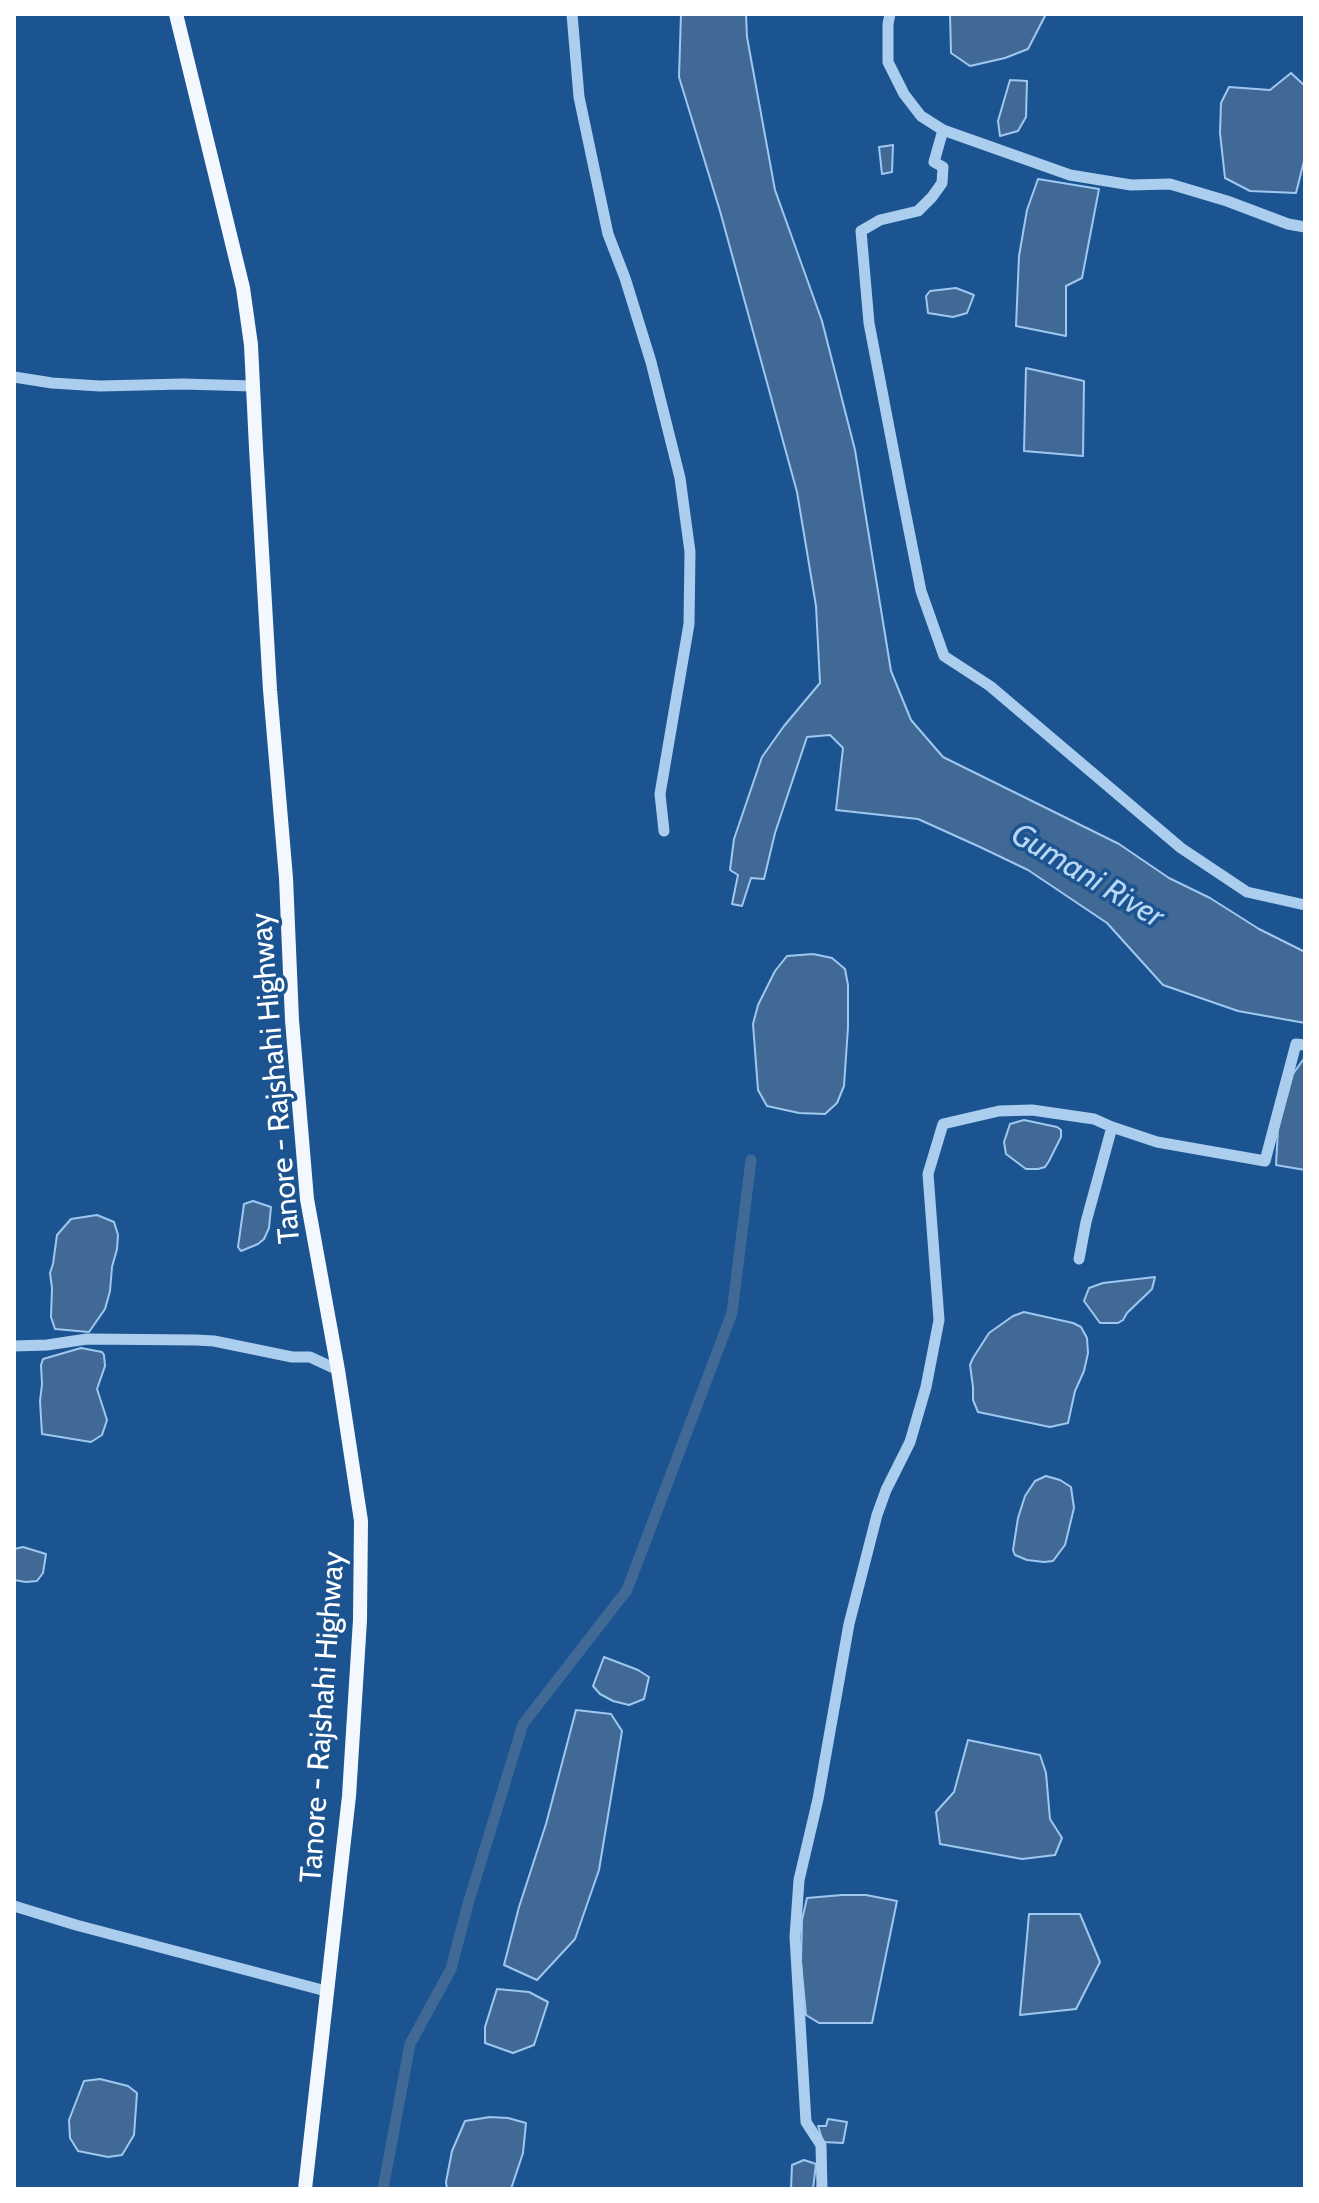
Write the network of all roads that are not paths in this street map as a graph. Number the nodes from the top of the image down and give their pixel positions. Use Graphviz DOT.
graph roads {
  1 [pos="176,14"];
  2 [pos="572,14"];
  3 [pos="890,14"];
  4 [pos="943,130"];
  5 [pos="1305,227"];
  6 [pos="14,377"];
  7 [pos="252,386"];
  8 [pos="664,831"];
  9 [pos="1305,905"];
  10 [pos="1305,1045"];
  11 [pos="1112,1127"];
  12 [pos="1079,1259"];
  13 [pos="14,1346"];
  14 [pos="338,1370"];
  15 [pos="14,1906"];
  16 [pos="326,1991"];
  17 [pos="305,2189"];
  18 [pos="822,2189"];
  1 -- 7 [label="main road, Tanore - Rajshahi Highway"];
  2 -- 8 [label="street"];
  3 -- 4 [label="street"];
  4 -- 5 [label="street"];
  4 -- 9 [label="street"];
  6 -- 7 [label="street"];
  7 -- 14 [label="main road, Tanore - Rajshahi Highway"];
  10 -- 11 [label="street"];
  11 -- 12 [label="street"];
  11 -- 18 [label="street"];
  13 -- 14 [label="street"];
  14 -- 16 [label="main road, Tanore - Rajshahi Highway"];
  15 -- 16 [label="street"];
  16 -- 17 [label="main road, Tanore - Rajshahi Highway"];
}
